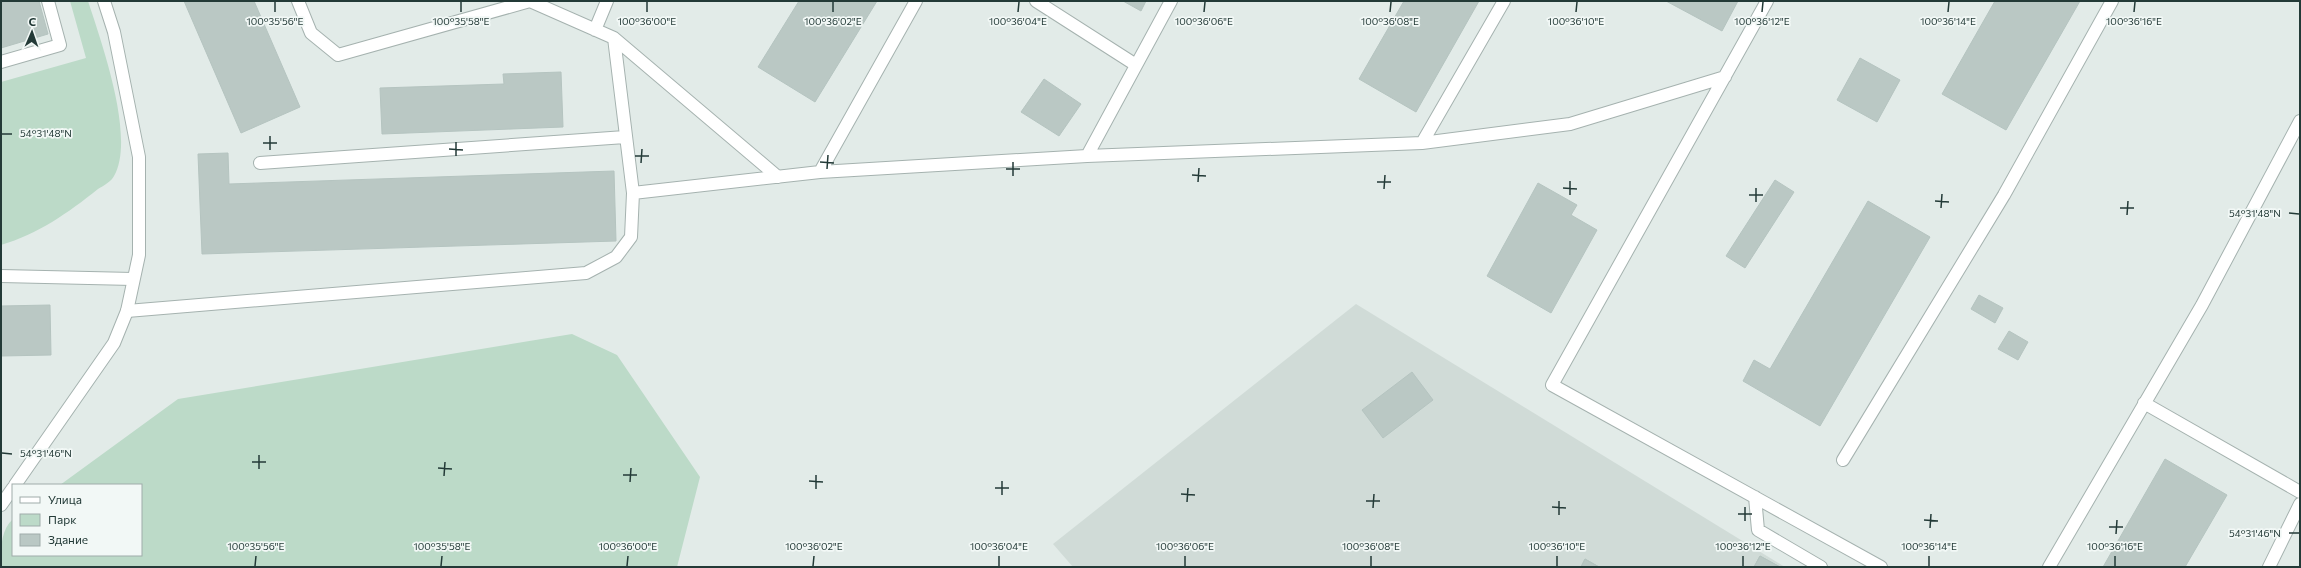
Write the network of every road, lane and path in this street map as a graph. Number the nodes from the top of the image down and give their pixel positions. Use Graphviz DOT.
graph roads {
  1 [pos="48,1"];
  2 [pos="104,1"];
  3 [pos="298,1"];
  4 [pos="530,1"];
  5 [pos="607,1"];
  6 [pos="916,1"];
  7 [pos="1036,1"];
  8 [pos="1171,1"];
  9 [pos="1504,1"];
  10 [pos="1767,1"];
  11 [pos="2112,1"];
  12 [pos="595,30"];
  13 [pos="614,38"];
  14 [pos="1,62"];
  15 [pos="1136,65"];
  16 [pos="1726,78"];
  17 [pos="2300,121"];
  18 [pos="626,137"];
  19 [pos="1422,143"];
  20 [pos="1087,156"];
  21 [pos="260,163"];
  22 [pos="820,172"];
  23 [pos="778,177"];
  24 [pos="633,193"];
  25 [pos="1,276"];
  26 [pos="133,278"];
  27 [pos="127,311"];
  28 [pos="2144,403"];
  29 [pos="1843,460"];
  30 [pos="16,484"];
  31 [pos="12,490"];
  32 [pos="2300,492"];
  33 [pos="1755,498"];
  34 [pos="2300,504"];
  35 [pos="1,506"];
  36 [pos="1820,567"];
  37 [pos="1881,567"];
  38 [pos="2049,567"];
  39 [pos="2269,567"];
  1 -- 14 [label="street"];
  2 -- 26 [label="street"];
  3 -- 4 [label="street"];
  4 -- 12 [label="street"];
  5 -- 12 [label="street"];
  6 -- 22 [label="street"];
  7 -- 15 [label="street"];
  8 -- 15 [label="street"];
  9 -- 19 [label="street"];
  10 -- 16 [label="street"];
  11 -- 29 [label="street"];
  12 -- 13 [label="street"];
  13 -- 18 [label="street"];
  13 -- 23 [label="street"];
  15 -- 20 [label="street"];
  16 -- 19 [label="street"];
  16 -- 33 [label="street"];
  17 -- 28 [label="street"];
  18 -- 21 [label="street"];
  18 -- 24 [label="street"];
  19 -- 20 [label="street"];
  20 -- 22 [label="street"];
  22 -- 23 [label="street"];
  23 -- 24 [label="street"];
  24 -- 27 [label="street"];
  25 -- 26 [label="street"];
  26 -- 27 [label="street"];
  27 -- 30 [label="street"];
  28 -- 32 [label="street"];
  28 -- 38 [label="street"];
  31 -- 35 [label="street"];
  33 -- 36 [label="street"];
  33 -- 37 [label="street"];
  34 -- 39 [label="street"];
}
